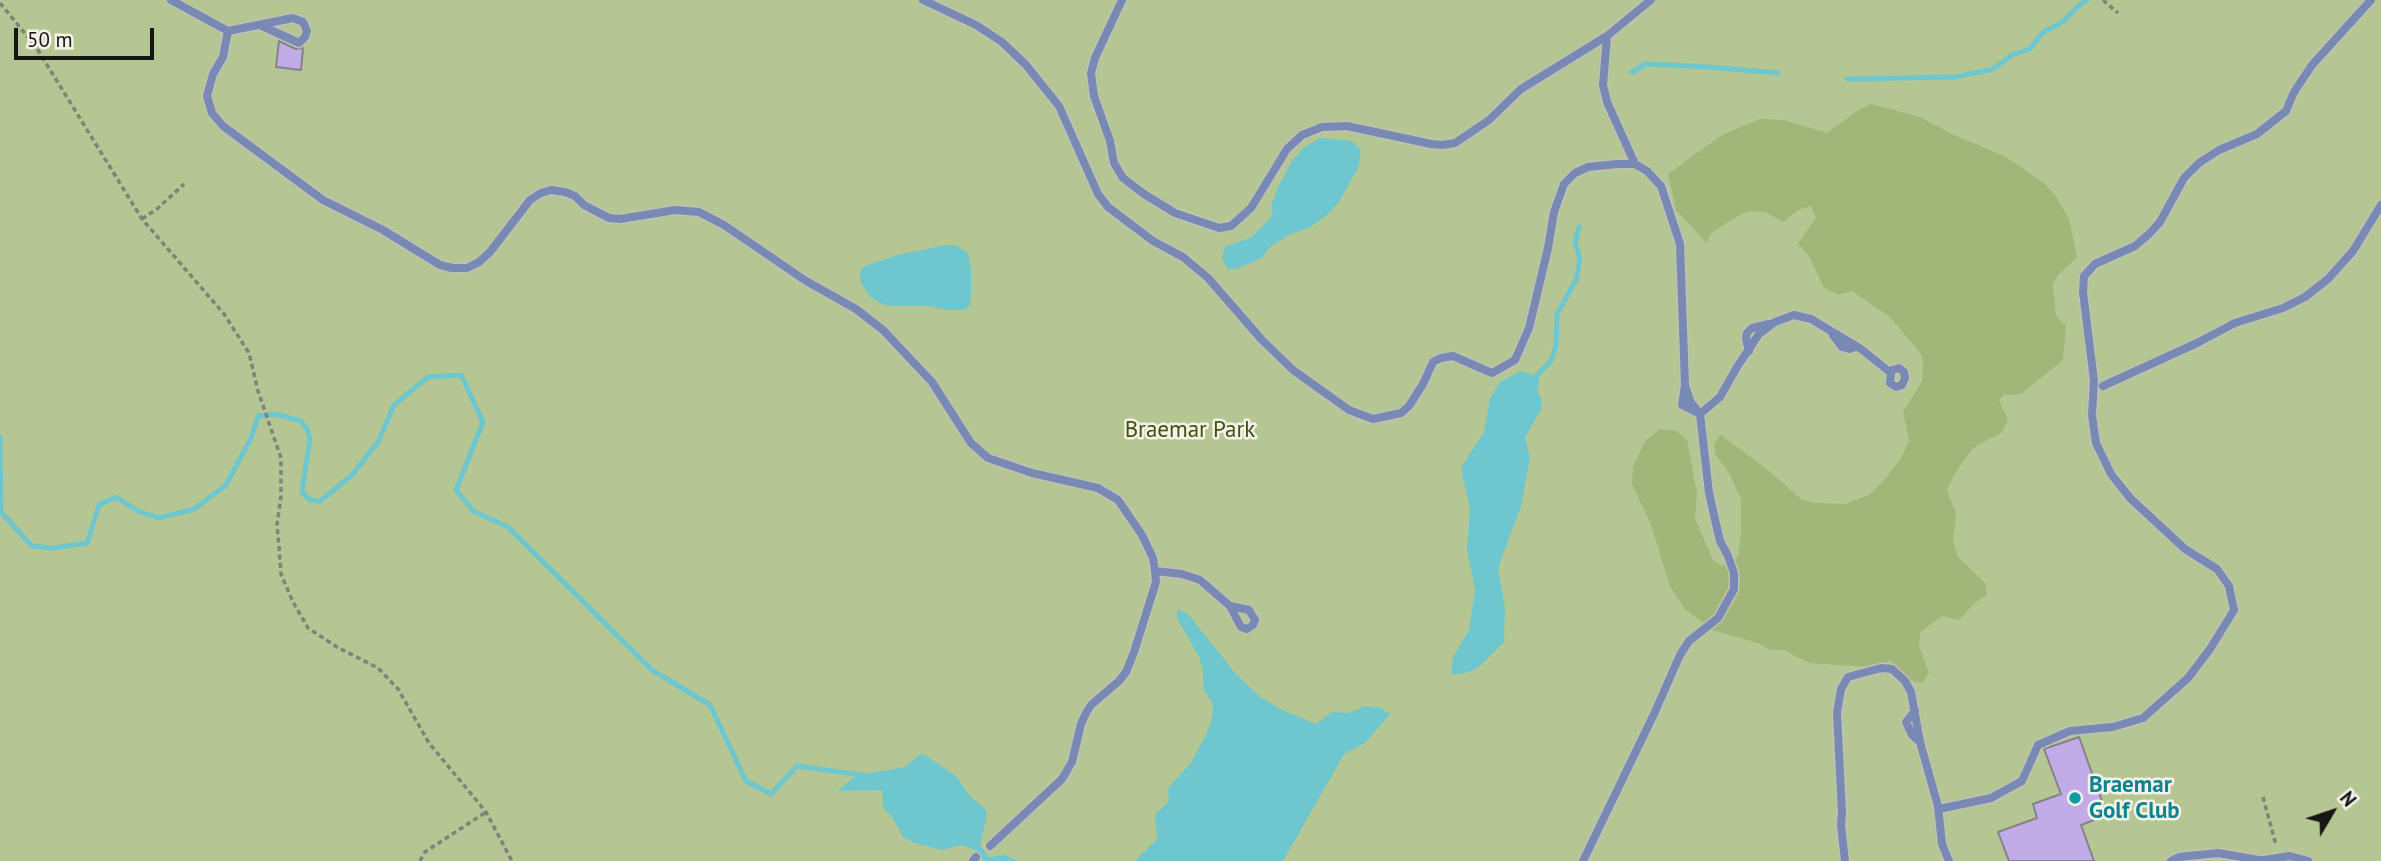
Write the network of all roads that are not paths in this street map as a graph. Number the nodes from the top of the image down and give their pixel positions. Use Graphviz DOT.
graph roads {
  1 [pos="172,0"];
  2 [pos="923,0"];
  3 [pos="1122,0"];
  4 [pos="1651,0"];
  5 [pos="2371,0"];
  6 [pos="260,25"];
  7 [pos="228,31"];
  8 [pos="1607,36"];
  9 [pos="1635,164"];
  10 [pos="2381,205"];
  11 [pos="1891,373"];
  12 [pos="2102,386"];
  13 [pos="1700,414"];
  14 [pos="1155,571"];
  15 [pos="1230,606"];
  16 [pos="1939,809"];
  17 [pos="990,846"];
  18 [pos="2258,860"];
  19 [pos="1583,861"];
  20 [pos="1845,861"];
  21 [pos="1949,861"];
  22 [pos="2171,861"];
  23 [pos="2308,861"];
  1 -- 7 [label="lane"];
  2 -- 9 [label="lane"];
  3 -- 8 [label="lane"];
  4 -- 8 [label="lane"];
  5 -- 16 [label="lane"];
  6 -- 6 [label="lane"];
  6 -- 7 [label="lane"];
  7 -- 14 [label="lane"];
  8 -- 9 [label="lane"];
  9 -- 13 [label="lane"];
  10 -- 12 [label="lane"];
  11 -- 13 [label="lane"];
  13 -- 19 [label="lane"];
  14 -- 15 [label="lane"];
  14 -- 17 [label="lane"];
  16 -- 20 [label="lane"];
  16 -- 21 [label="lane"];
  18 -- 22 [label="lane"];
  18 -- 23 [label="lane"];
}
